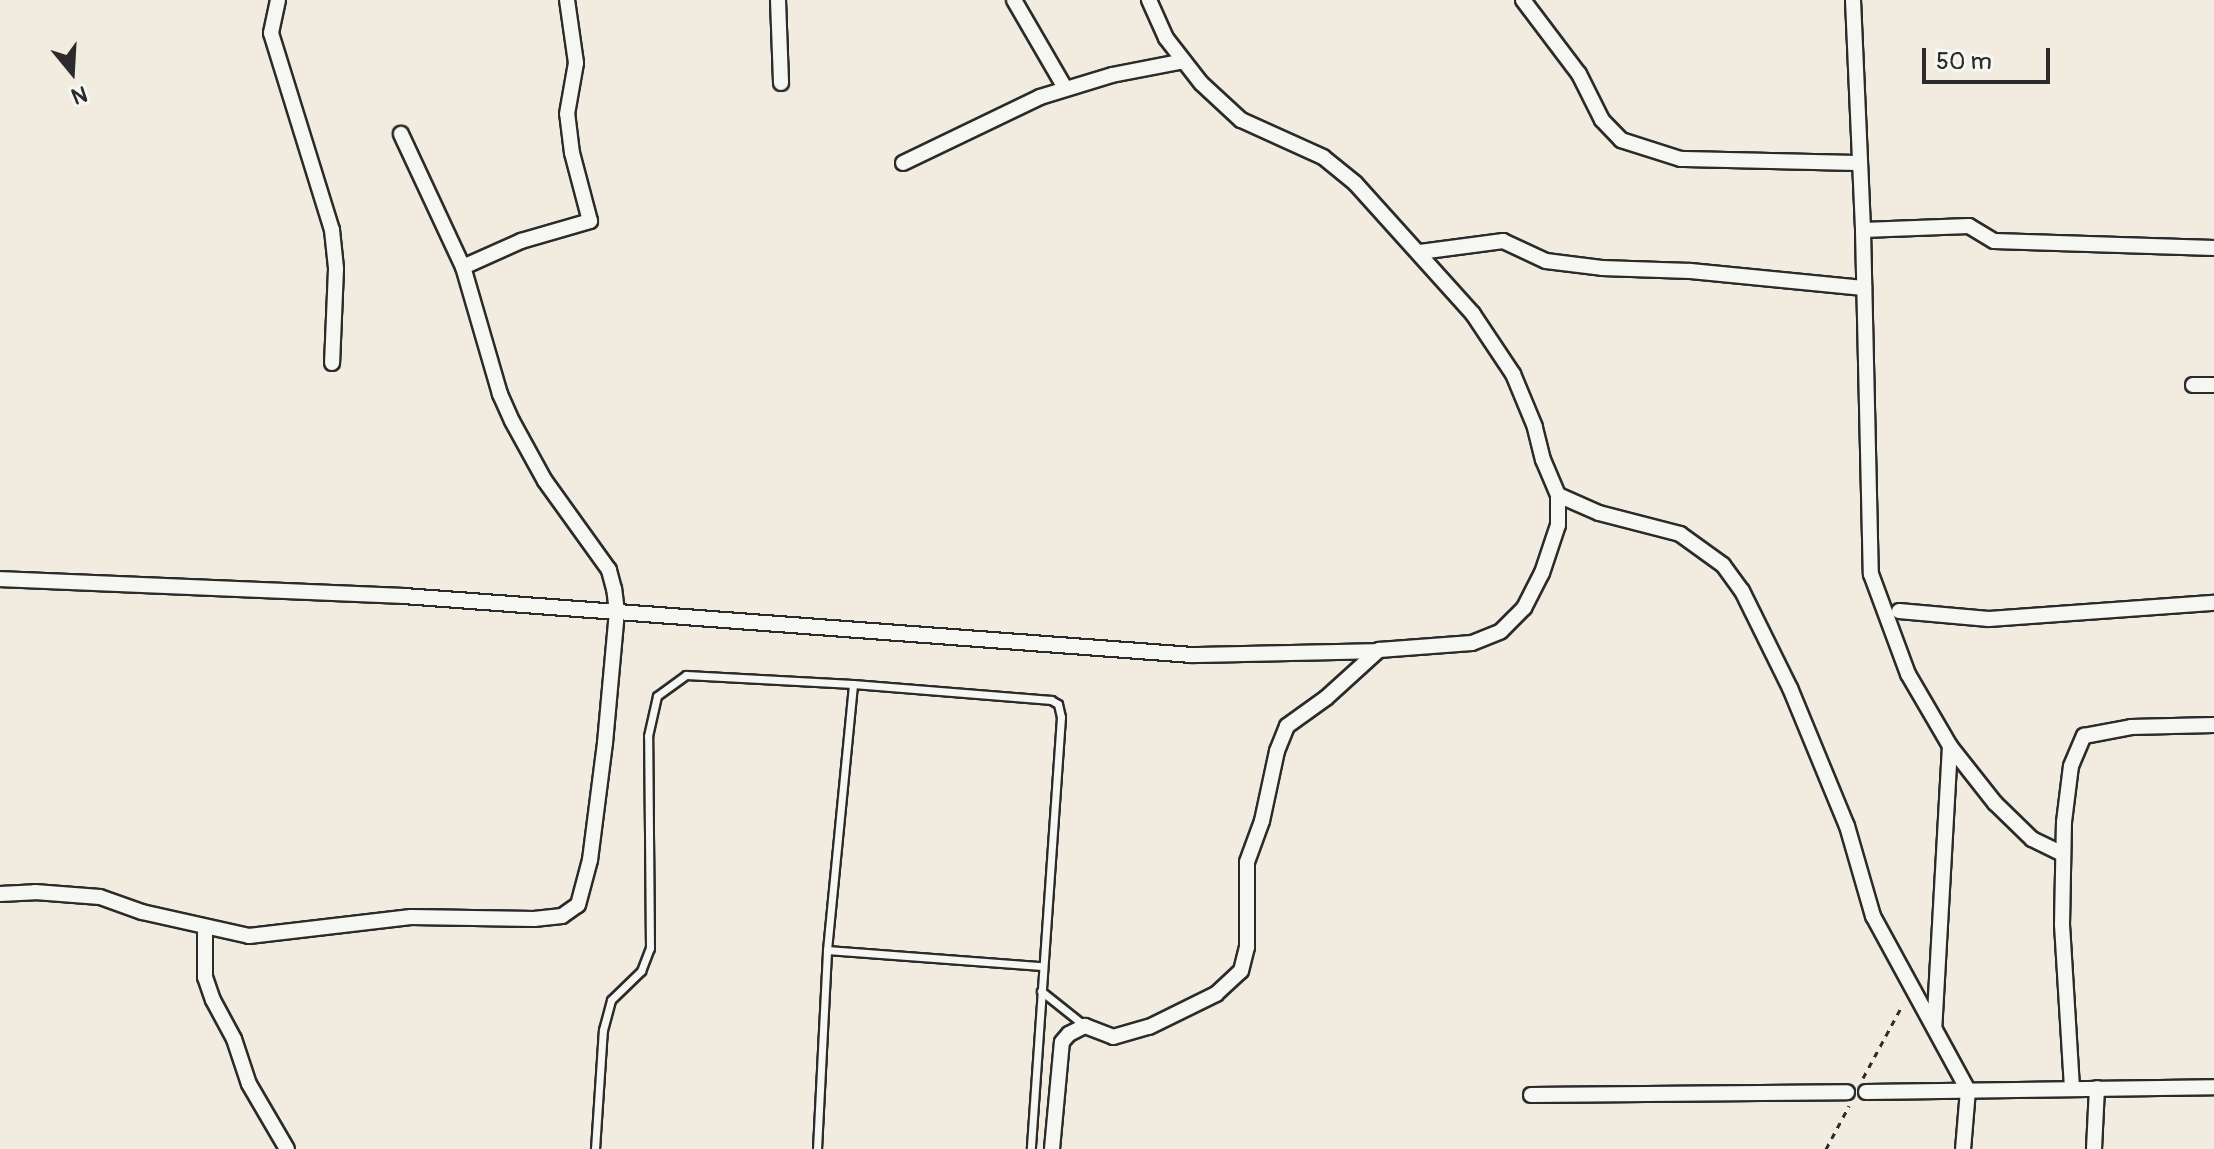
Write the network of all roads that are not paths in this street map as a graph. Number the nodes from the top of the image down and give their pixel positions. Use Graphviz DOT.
graph roads {
  1 [pos="278,0"];
  2 [pos="567,0"];
  3 [pos="778,0"];
  4 [pos="1014,0"];
  5 [pos="1149,0"];
  6 [pos="1523,0"];
  7 [pos="1853,0"];
  8 [pos="1184,61"];
  9 [pos="781,83"];
  10 [pos="1065,88"];
  11 [pos="401,134"];
  12 [pos="903,163"];
  13 [pos="1860,163"];
  14 [pos="1863,230"];
  15 [pos="2214,248"];
  16 [pos="1420,252"];
  17 [pos="463,267"];
  18 [pos="1864,288"];
  19 [pos="332,363"];
  20 [pos="2193,385"];
  21 [pos="2214,385"];
  22 [pos="1558,495"];
  23 [pos="0,579"];
  24 [pos="2214,603"];
  25 [pos="1899,611"];
  26 [pos="617,612"];
  27 [pos="1377,651"];
  28 [pos="853,684"];
  29 [pos="2214,725"];
  30 [pos="1950,746"];
  31 [pos="2063,854"];
  32 [pos="0,894"];
  33 [pos="205,927"];
  34 [pos="827,950"];
  35 [pos="1041,966"];
  36 [pos="1041,991"];
  37 [pos="1085,1026"];
  38 [pos="1934,1028"];
  39 [pos="2214,1087"];
  40 [pos="2072,1088"];
  41 [pos="2097,1088"];
  42 [pos="1968,1090"];
  43 [pos="1531,1095"];
  44 [pos="287,1149"];
  45 [pos="595,1149"];
  46 [pos="817,1149"];
  47 [pos="1031,1149"];
  48 [pos="1052,1149"];
  49 [pos="1963,1149"];
  50 [pos="2094,1149"];
  1 -- 19 [label="street"];
  2 -- 17 [label="street"];
  3 -- 9 [label="street"];
  4 -- 10 [label="street"];
  5 -- 8 [label="street"];
  6 -- 13 [label="street"];
  7 -- 13 [label="street"];
  8 -- 10 [label="street"];
  8 -- 16 [label="street"];
  10 -- 12 [label="street"];
  11 -- 17 [label="street"];
  13 -- 14 [label="street"];
  14 -- 15 [label="street"];
  14 -- 18 [label="street"];
  16 -- 18 [label="street"];
  16 -- 22 [label="street"];
  17 -- 26 [label="street"];
  18 -- 30 [label="street"];
  20 -- 21 [label="street"];
  22 -- 27 [label="street"];
  22 -- 38 [label="street"];
  23 -- 26 [label="street"];
  24 -- 25 [label="street"];
  26 -- 27 [label="street"];
  26 -- 33 [label="street"];
  27 -- 37 [label="street"];
  28 -- 34 [label="lane"];
  28 -- 35 [label="lane"];
  28 -- 45 [label="lane"];
  29 -- 31 [label="street"];
  30 -- 31 [label="street"];
  30 -- 38 [label="street"];
  31 -- 40 [label="street"];
  32 -- 33 [label="street"];
  33 -- 44 [label="street"];
  34 -- 35 [label="lane"];
  34 -- 46 [label="lane"];
  35 -- 36 [label="lane"];
  36 -- 37 [label="lane"];
  36 -- 47 [label="lane"];
  37 -- 48 [label="street"];
  38 -- 42 [label="street"];
  39 -- 41 [label="street"];
  40 -- 41 [label="street"];
  40 -- 42 [label="street"];
  41 -- 50 [label="street"];
  42 -- 43 [label="street"];
  42 -- 49 [label="street"];
}
